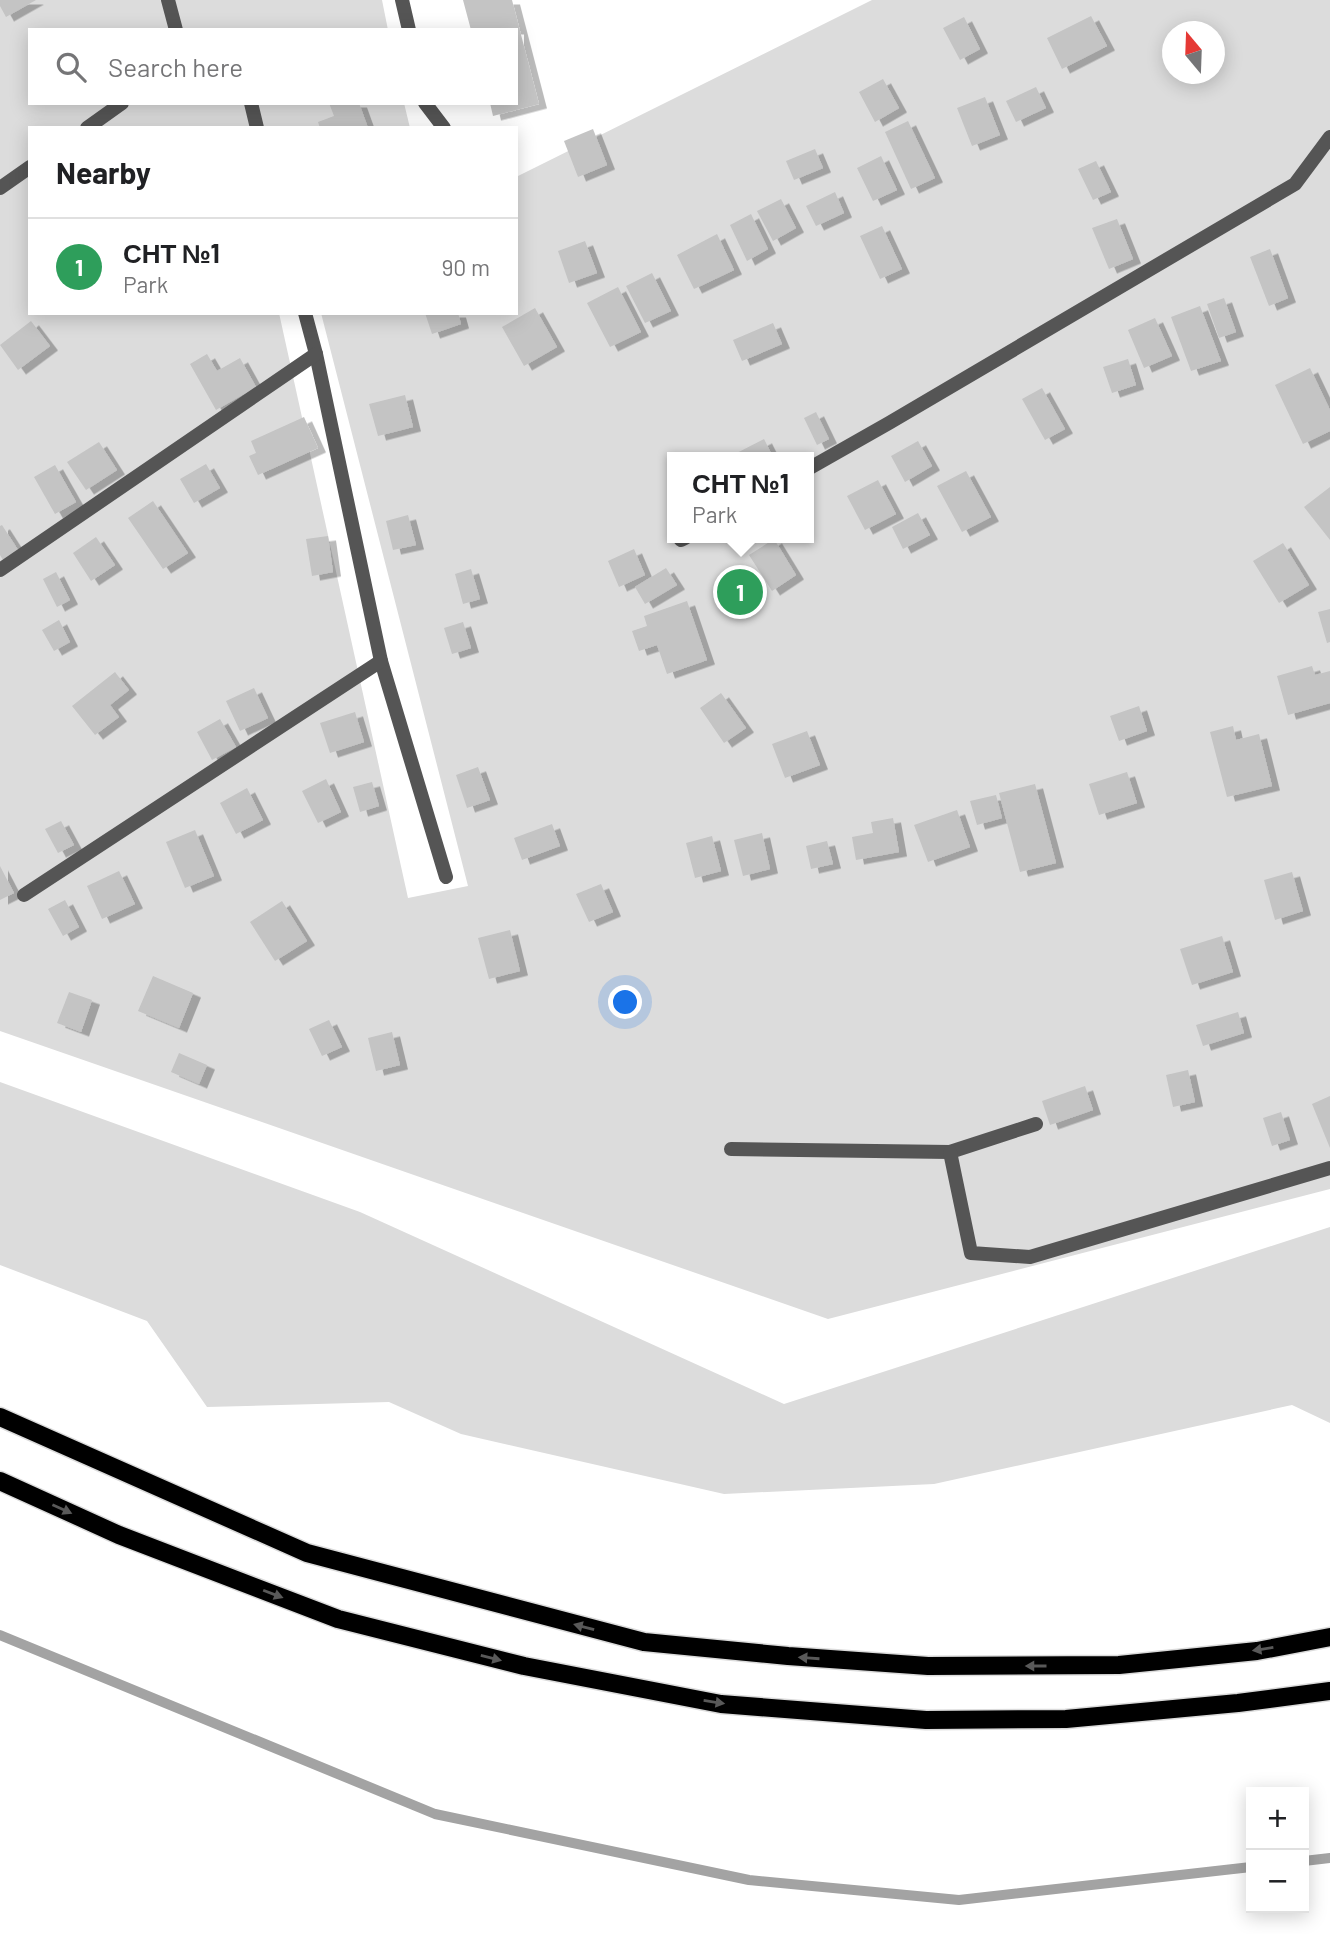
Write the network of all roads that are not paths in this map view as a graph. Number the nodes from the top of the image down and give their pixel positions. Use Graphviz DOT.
graph roads {
  1 [pos="168,0"];
  2 [pos="402,0"];
  3 [pos="175,28"];
  4 [pos="409,28"];
  5 [pos="119,105"];
  6 [pos="251,105"];
  7 [pos="427,105"];
  8 [pos="90,126"];
  9 [pos="257,126"];
  10 [pos="442,126"];
  11 [pos="1330,137"];
  12 [pos="28,168"];
  13 [pos="0,188"];
  14 [pos="306,315"];
  15 [pos="316,354"];
  16 [pos="814,466"];
  17 [pos="0,570"];
  18 [pos="381,661"];
  19 [pos="446,877"];
  20 [pos="24,895"];
  21 [pos="1036,1124"];
  22 [pos="731,1149"];
  23 [pos="950,1153"];
  24 [pos="1330,1168"];
  25 [pos="0,1417"];
  26 [pos="0,1481"];
  27 [pos="1330,1637"];
  28 [pos="1330,1691"];
  1 -- 3 [label="street"];
  2 -- 4 [label="street"];
  5 -- 8 [label="street"];
  6 -- 9 [label="street"];
  7 -- 10 [label="street"];
  11 -- 16 [label="street"];
  12 -- 13 [label="street"];
  14 -- 15 [label="street"];
  15 -- 17 [label="street"];
  15 -- 18 [label="street"];
  18 -- 19 [label="street"];
  18 -- 20 [label="street"];
  21 -- 23 [label="street"];
  22 -- 23 [label="street"];
  23 -- 24 [label="street"];
  27 -- 25 [label="main road, one-way"];
  26 -- 28 [label="main road, one-way"];
}
